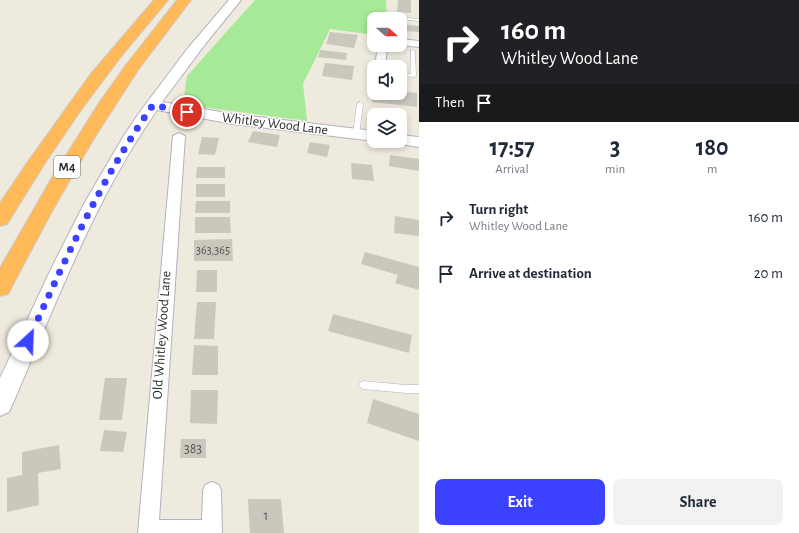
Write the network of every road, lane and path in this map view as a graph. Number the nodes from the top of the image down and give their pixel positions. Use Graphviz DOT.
graph roads {
  1 [pos="161,0"];
  2 [pos="184,0"];
  3 [pos="197,0"];
  4 [pos="235,0"];
  5 [pos="407,19"];
  6 [pos="419,20"];
  7 [pos="416,48"];
  8 [pos="144,51"];
  9 [pos="407,76"];
  10 [pos="360,104"];
  11 [pos="153,105"];
  12 [pos="356,134"];
  13 [pos="367,135"];
  14 [pos="179,136"];
  15 [pos="407,141"];
  16 [pos="419,142"];
  17 [pos="0,220"];
  18 [pos="0,288"];
  19 [pos="363,385"];
  20 [pos="419,388"];
  21 [pos="0,405"];
  22 [pos="212,491"];
  23 [pos="148,532"];
  24 [pos="212,532"];
  1 -- 17 [label="highway, M4"];
  2 -- 8 [label="highway, M4"];
  3 -- 8 [label="highway, M4"];
  4 -- 11 [label="main road"];
  5 -- 6 [label="lane"];
  7 -- 9 [label="lane"];
  8 -- 18 [label="highway, M4"];
  10 -- 12 [label="lane"];
  11 -- 12 [label="main road, Whitley Wood Lane"];
  11 -- 21 [label="main road"];
  12 -- 13 [label="main road, Whitley Wood Lane"];
  14 -- 23 [label="street, Old Whitley Wood Lane"];
  15 -- 16 [label="main road"];
  19 -- 20 [label="lane"];
  22 -- 24 [label="street"];
  23 -- 24 [label="street"];
}
